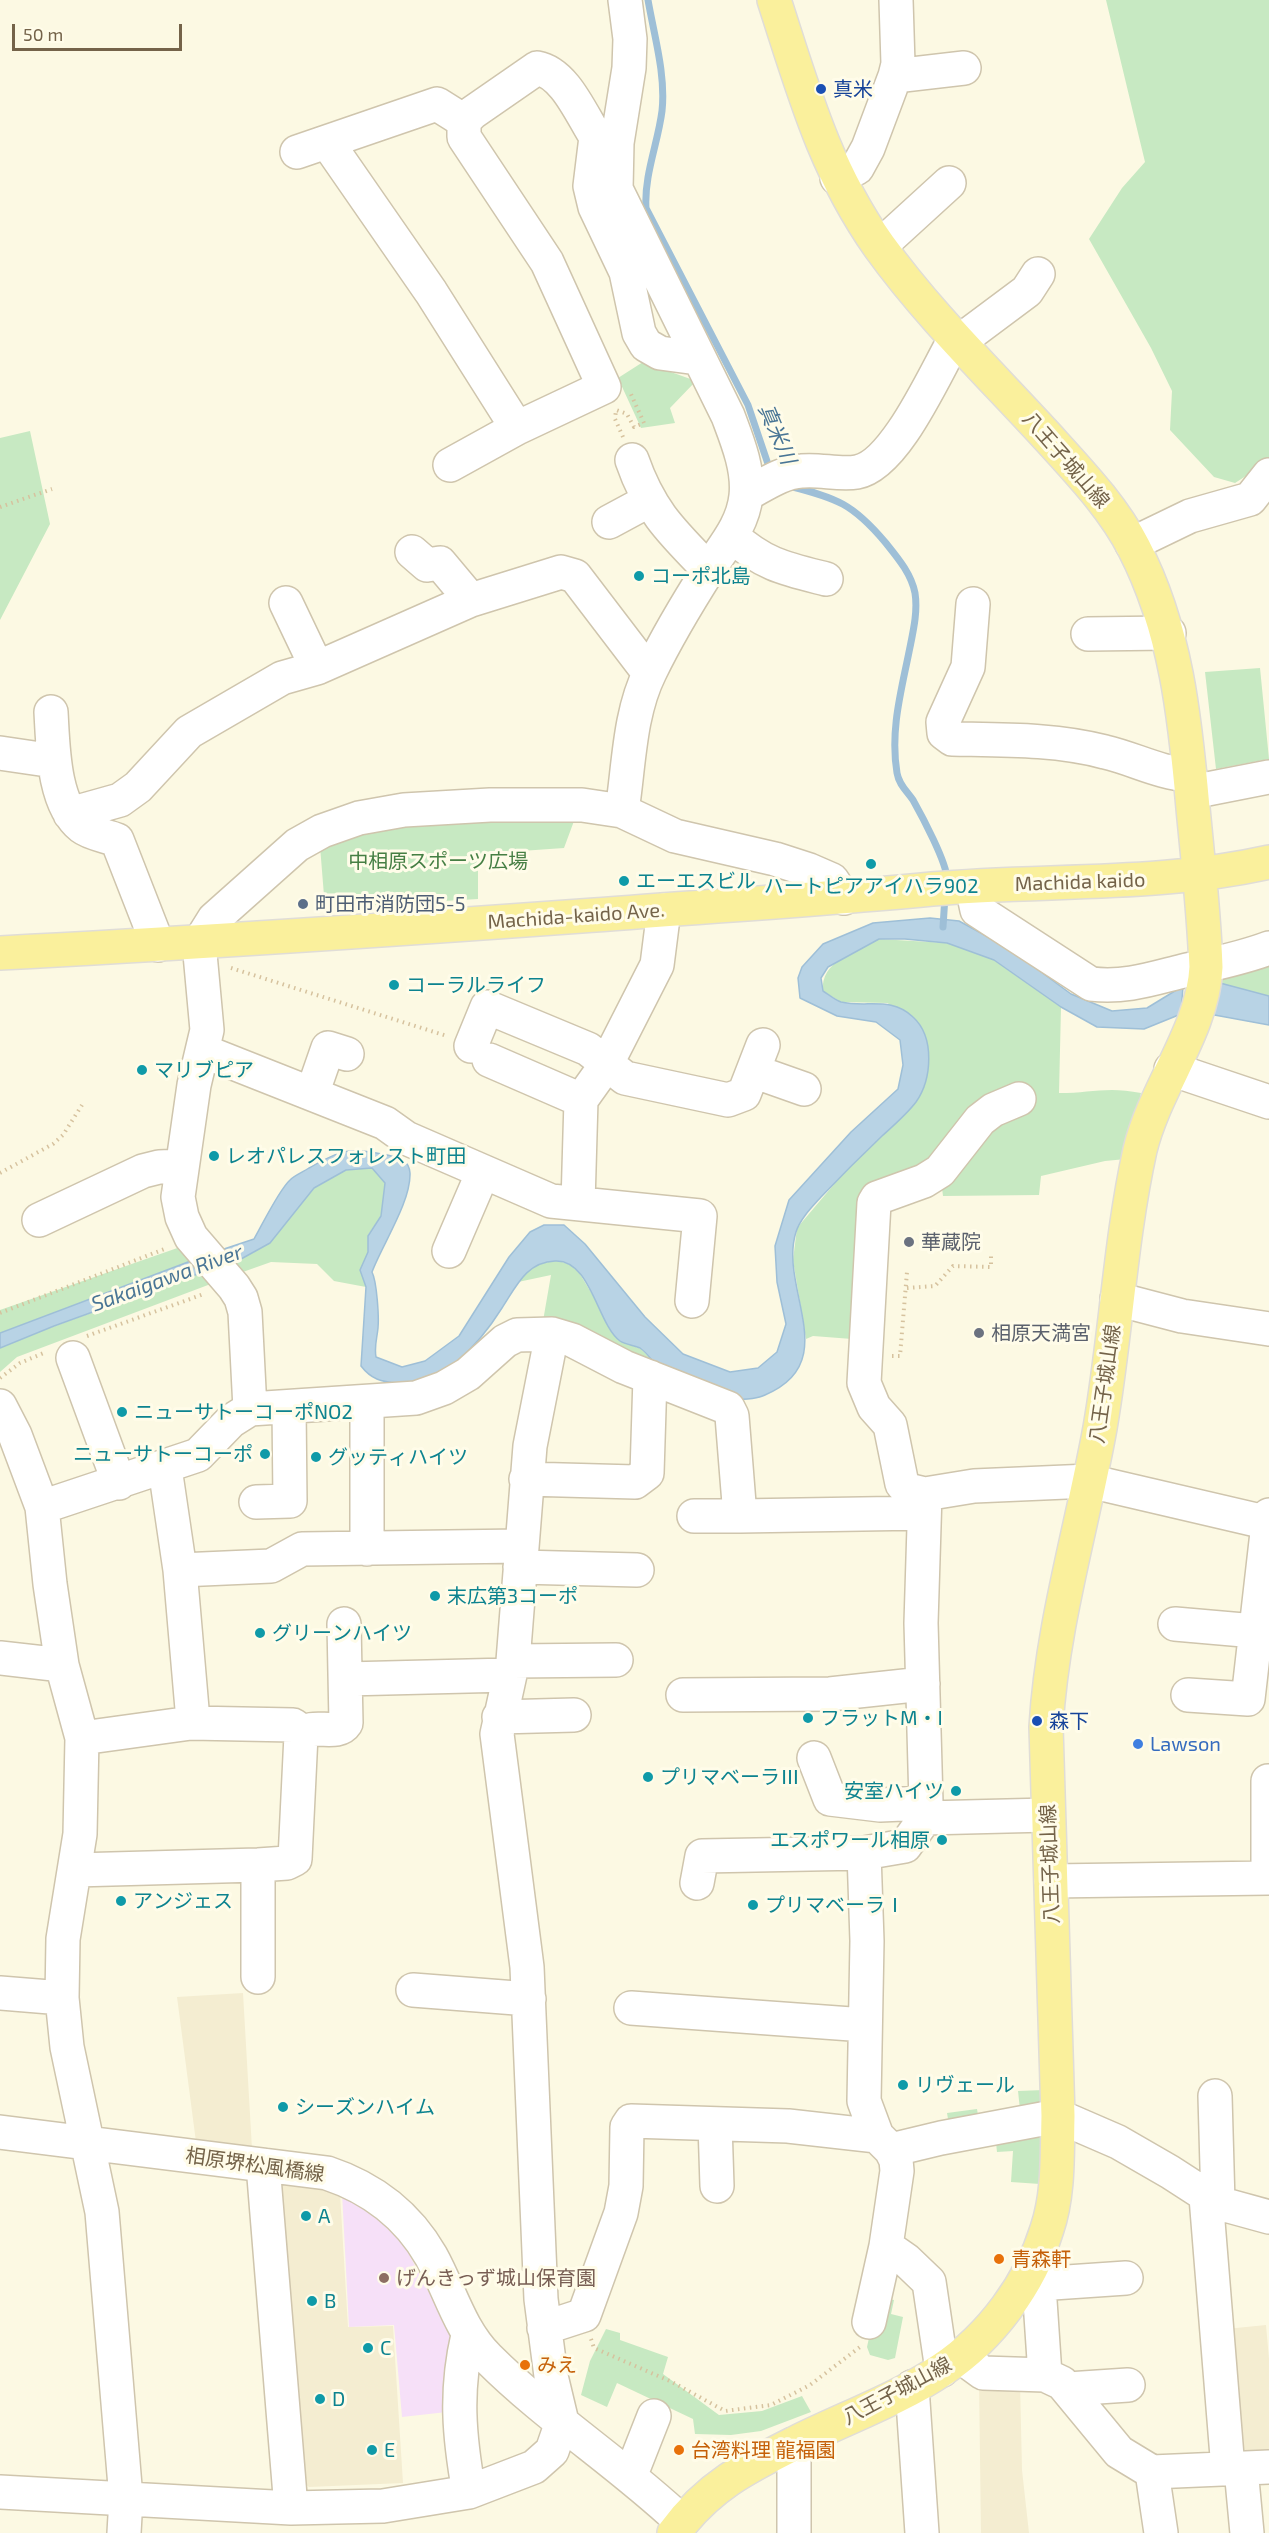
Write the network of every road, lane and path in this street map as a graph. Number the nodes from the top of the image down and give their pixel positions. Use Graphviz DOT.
graph roads {
  1 [pos="625,0"];
  2 [pos="774,0"];
  3 [pos="896,0"];
  4 [pos="964,68"];
  5 [pos="895,76"];
  6 [pos="464,121"];
  7 [pos="837,178"];
  8 [pos="949,183"];
  9 [pos="880,246"];
  10 [pos="1038,274"];
  11 [pos="958,339"];
  12 [pos="697,358"];
  13 [pos="516,428"];
  14 [pos="632,460"];
  15 [pos="450,465"];
  16 [pos="765,484"];
  17 [pos="52,489"];
  18 [pos="1263,490"];
  19 [pos="648,501"];
  20 [pos="0,507"];
  21 [pos="609,522"];
  22 [pos="732,536"];
  23 [pos="1132,544"];
  24 [pos="412,552"];
  25 [pos="709,570"];
  26 [pos="826,579"];
  27 [pos="471,600"];
  28 [pos="286,603"];
  29 [pos="973,604"];
  30 [pos="1169,633"];
  31 [pos="1088,634"];
  32 [pos="318,668"];
  33 [pos="649,673"];
  34 [pos="51,712"];
  35 [pos="0,753"];
  36 [pos="54,761"];
  37 [pos="1269,777"];
  38 [pos="1191,783"];
  39 [pos="622,811"];
  40 [pos="70,814"];
  41 [pos="1269,862"];
  42 [pos="1200,875"];
  43 [pos="956,888"];
  44 [pos="844,898"];
  45 [pos="664,910"];
  46 [pos="158,945"];
  47 [pos="1269,948"];
  48 [pos="0,953"];
  49 [pos="200,954"];
  50 [pos="1205,973"];
  51 [pos="203,1051"];
  52 [pos="480,1053"];
  53 [pos="347,1054"];
  54 [pos="606,1065"];
  55 [pos="1171,1069"];
  56 [pos="804,1089"];
  57 [pos="312,1094"];
  58 [pos="1019,1099"];
  59 [pos="581,1100"];
  60 [pos="1269,1102"];
  61 [pos="82,1105"];
  62 [pos="182,1166"];
  63 [pos="483,1172"];
  64 [pos="0,1173"];
  65 [pos="578,1203"];
  66 [pos="39,1220"];
  67 [pos="193,1240"];
  68 [pos="449,1251"];
  69 [pos="992,1253"];
  70 [pos="908,1272"];
  71 [pos="232,1285"];
  72 [pos="908,1288"];
  73 [pos="1117,1299"];
  74 [pos="692,1301"];
  75 [pos="0,1313"];
  76 [pos="1269,1329"];
  77 [pos="552,1334"];
  78 [pos="69,1348"];
  79 [pos="864,1355"];
  80 [pos="650,1377"];
  81 [pos="0,1378"];
  82 [pos="367,1402"];
  83 [pos="0,1406"];
  84 [pos="289,1407"];
  85 [pos="250,1409"];
  86 [pos="165,1468"];
  87 [pos="526,1479"];
  88 [pos="1089,1481"];
  89 [pos="119,1483"];
  90 [pos="256,1502"];
  91 [pos="924,1504"];
  92 [pos="42,1507"];
  93 [pos="694,1516"];
  94 [pos="740,1516"];
  95 [pos="1269,1520"];
  96 [pos="367,1549"];
  97 [pos="520,1557"];
  98 [pos="180,1570"];
  99 [pos="637,1570"];
  100 [pos="344,1624"];
  101 [pos="1175,1624"];
  102 [pos="1255,1631"];
  103 [pos="0,1658"];
  104 [pos="616,1660"];
  105 [pos="62,1665"];
  106 [pos="511,1668"];
  107 [pos="346,1679"];
  108 [pos="923,1684"];
  109 [pos="683,1695"];
  110 [pos="1188,1695"];
  111 [pos="574,1715"];
  112 [pos="499,1717"];
  113 [pos="191,1723"];
  114 [pos="303,1732"];
  115 [pos="82,1738"];
  116 [pos="814,1758"];
  117 [pos="1268,1780"];
  118 [pos="926,1811"];
  119 [pos="1048,1815"];
  120 [pos="864,1853"];
  121 [pos="258,1865"];
  122 [pos="75,1870"];
  123 [pos="1268,1878"];
  124 [pos="1051,1881"];
  125 [pos="697,1883"];
  126 [pos="258,1977"];
  127 [pos="413,1990"];
  128 [pos="0,1993"];
  129 [pos="62,1998"];
  130 [pos="529,1999"];
  131 [pos="631,2008"];
  132 [pos="865,2025"];
  133 [pos="1215,2096"];
  134 [pos="1058,2116"];
  135 [pos="715,2124"];
  136 [pos="0,2132"];
  137 [pos="87,2142"];
  138 [pos="884,2143"];
  139 [pos="263,2165"];
  140 [pos="717,2186"];
  141 [pos="1212,2200"];
  142 [pos="1269,2217"];
  143 [pos="886,2246"];
  144 [pos="1038,2270"];
  145 [pos="1126,2278"];
  146 [pos="584,2315"];
  147 [pos="869,2322"];
  148 [pos="544,2328"];
  149 [pos="468,2335"];
  150 [pos="951,2364"];
  151 [pos="1057,2382"];
  152 [pos="1128,2385"];
  153 [pos="912,2387"];
  154 [pos="654,2415"];
  155 [pos="562,2422"];
  156 [pos="794,2444"];
  157 [pos="1246,2468"];
  158 [pos="1152,2472"];
  159 [pos="630,2476"];
  160 [pos="0,2492"];
  161 [pos="469,2492"];
  162 [pos="126,2498"];
  163 [pos="291,2508"];
  164 [pos="678,2528"];
  165 [pos="124,2533"];
  166 [pos="794,2533"];
  167 [pos="922,2533"];
  168 [pos="1161,2533"];
  169 [pos="1247,2533"];
  1 -- 12 [label="street"];
  2 -- 7 [label="main road, 八王子城山線"];
  3 -- 5 [label="street"];
  4 -- 5 [label="street"];
  5 -- 7 [label="street"];
  6 -- 12 [label="street"];
  6 -- 13 [label="street"];
  6 -- 13 [label="street"];
  7 -- 9 [label="main road, 八王子城山線"];
  8 -- 9 [label="street"];
  9 -- 11 [label="main road, 八王子城山線"];
  10 -- 11 [label="street"];
  11 -- 16 [label="street"];
  11 -- 23 [label="main road, 八王子城山線"];
  12 -- 16 [label="street"];
  13 -- 15 [label="street"];
  14 -- 19 [label="street"];
  16 -- 22 [label="street"];
  17 -- 20 [label="path"];
  18 -- 23 [label="street"];
  19 -- 21 [label="street"];
  19 -- 25 [label="street"];
  22 -- 25 [label="street"];
  22 -- 26 [label="street"];
  23 -- 30 [label="main road, 八王子城山線"];
  24 -- 27 [label="street"];
  25 -- 33 [label="street"];
  27 -- 32 [label="street"];
  27 -- 33 [label="street"];
  28 -- 32 [label="street"];
  29 -- 38 [label="street"];
  30 -- 31 [label="street"];
  30 -- 38 [label="main road, 八王子城山線"];
  32 -- 40 [label="street"];
  33 -- 39 [label="street"];
  34 -- 36 [label="street"];
  35 -- 36 [label="street"];
  36 -- 40 [label="street"];
  37 -- 38 [label="street"];
  38 -- 42 [label="main road, 八王子城山線"];
  39 -- 44 [label="street"];
  39 -- 49 [label="street"];
  40 -- 46 [label="street"];
  41 -- 42 [label="main road"];
  42 -- 43 [label="main road, Machida kaido"];
  42 -- 50 [label="main road, 八王子城山線"];
  43 -- 44 [label="main road, Machida-kaido Ave."];
  43 -- 50 [label="street"];
  44 -- 45 [label="main road, Machida-kaido Ave."];
  45 -- 49 [label="main road, Machida-kaido Ave."];
  45 -- 54 [label="street"];
  46 -- 48 [label="main road, Machida-kaido Ave."];
  46 -- 49 [label="main road, Machida-kaido Ave."];
  47 -- 50 [label="street"];
  49 -- 51 [label="street"];
  49 -- 52 [label="path"];
  50 -- 55 [label="main road, 八王子城山線"];
  51 -- 57 [label="street"];
  51 -- 62 [label="street"];
  52 -- 54 [label="street"];
  52 -- 59 [label="street"];
  53 -- 57 [label="street"];
  54 -- 56 [label="street"];
  54 -- 59 [label="street"];
  55 -- 60 [label="street"];
  55 -- 73 [label="main road, 八王子城山線"];
  57 -- 63 [label="street"];
  58 -- 79 [label="street"];
  59 -- 65 [label="street"];
  61 -- 64 [label="path"];
  62 -- 66 [label="street"];
  62 -- 67 [label="street"];
  63 -- 65 [label="street"];
  63 -- 68 [label="street"];
  65 -- 74 [label="street"];
  67 -- 71 [label="street"];
  67 -- 75 [label="path"];
  69 -- 72 [label="path"];
  70 -- 72 [label="path"];
  71 -- 78 [label="path"];
  71 -- 85 [label="street"];
  72 -- 79 [label="path"];
  73 -- 76 [label="street"];
  73 -- 88 [label="main road, 八王子城山線"];
  77 -- 80 [label="street"];
  77 -- 82 [label="street"];
  77 -- 87 [label="street"];
  78 -- 81 [label="path"];
  78 -- 89 [label="street"];
  79 -- 91 [label="street"];
  80 -- 87 [label="street"];
  80 -- 94 [label="street"];
  82 -- 84 [label="street"];
  82 -- 96 [label="street"];
  83 -- 92 [label="street"];
  84 -- 85 [label="street"];
  84 -- 90 [label="street"];
  85 -- 86 [label="street"];
  86 -- 89 [label="street"];
  86 -- 98 [label="street"];
  87 -- 97 [label="street"];
  88 -- 91 [label="street"];
  88 -- 95 [label="street"];
  88 -- 119 [label="main road, 八王子城山線"];
  89 -- 92 [label="street"];
  91 -- 94 [label="street"];
  91 -- 108 [label="street"];
  92 -- 105 [label="street"];
  93 -- 94 [label="street"];
  95 -- 102 [label="street"];
  96 -- 97 [label="street"];
  96 -- 98 [label="street"];
  97 -- 99 [label="street"];
  97 -- 106 [label="street"];
  98 -- 113 [label="street"];
  100 -- 107 [label="street"];
  101 -- 102 [label="street"];
  102 -- 110 [label="street"];
  103 -- 105 [label="street"];
  104 -- 106 [label="street"];
  105 -- 115 [label="street"];
  106 -- 107 [label="street"];
  106 -- 112 [label="street"];
  107 -- 114 [label="street"];
  108 -- 109 [label="street"];
  108 -- 118 [label="street"];
  111 -- 112 [label="street"];
  112 -- 130 [label="street"];
  113 -- 114 [label="street"];
  113 -- 115 [label="street"];
  114 -- 121 [label="street"];
  115 -- 122 [label="street"];
  116 -- 118 [label="street"];
  117 -- 123 [label="street"];
  118 -- 119 [label="street"];
  118 -- 120 [label="street"];
  119 -- 124 [label="main road, 八王子城山線"];
  120 -- 125 [label="street"];
  120 -- 132 [label="street"];
  121 -- 122 [label="street"];
  121 -- 126 [label="street"];
  122 -- 129 [label="street"];
  123 -- 124 [label="street"];
  124 -- 134 [label="main road, 八王子城山線"];
  127 -- 130 [label="street"];
  128 -- 129 [label="street"];
  129 -- 137 [label="street"];
  130 -- 148 [label="street"];
  131 -- 132 [label="street"];
  132 -- 138 [label="street"];
  133 -- 141 [label="street"];
  134 -- 138 [label="street"];
  134 -- 141 [label="street"];
  134 -- 144 [label="main road, 八王子城山線"];
  135 -- 138 [label="street"];
  135 -- 140 [label="street"];
  135 -- 146 [label="street"];
  136 -- 137 [label="street, 相原堺松風橋線"];
  137 -- 139 [label="street, 相原堺松風橋線"];
  137 -- 162 [label="street"];
  138 -- 143 [label="street"];
  139 -- 149 [label="street, 相原堺松風橋線"];
  139 -- 163 [label="street"];
  141 -- 142 [label="street"];
  141 -- 157 [label="street"];
  143 -- 147 [label="street"];
  143 -- 150 [label="street"];
  144 -- 145 [label="street"];
  144 -- 150 [label="main road, 八王子城山線"];
  144 -- 151 [label="street"];
  146 -- 147 [label="path"];
  146 -- 148 [label="street"];
  148 -- 155 [label="street"];
  149 -- 155 [label="street, 相原堺松風橋線"];
  149 -- 161 [label="street"];
  150 -- 151 [label="street"];
  150 -- 153 [label="main road, 八王子城山線"];
  151 -- 152 [label="street"];
  151 -- 158 [label="street"];
  153 -- 156 [label="main road, 八王子城山線"];
  153 -- 167 [label="street"];
  154 -- 159 [label="street"];
  155 -- 159 [label="street, 相原堺松風橋線"];
  155 -- 161 [label="street"];
  156 -- 164 [label="main road, 八王子城山線"];
  156 -- 166 [label="street"];
  157 -- 158 [label="street"];
  157 -- 169 [label="street"];
  158 -- 168 [label="street"];
  159 -- 164 [label="street, 相原堺松風橋線"];
  160 -- 162 [label="street"];
  161 -- 163 [label="street"];
  162 -- 163 [label="street"];
  162 -- 165 [label="street"];
}
